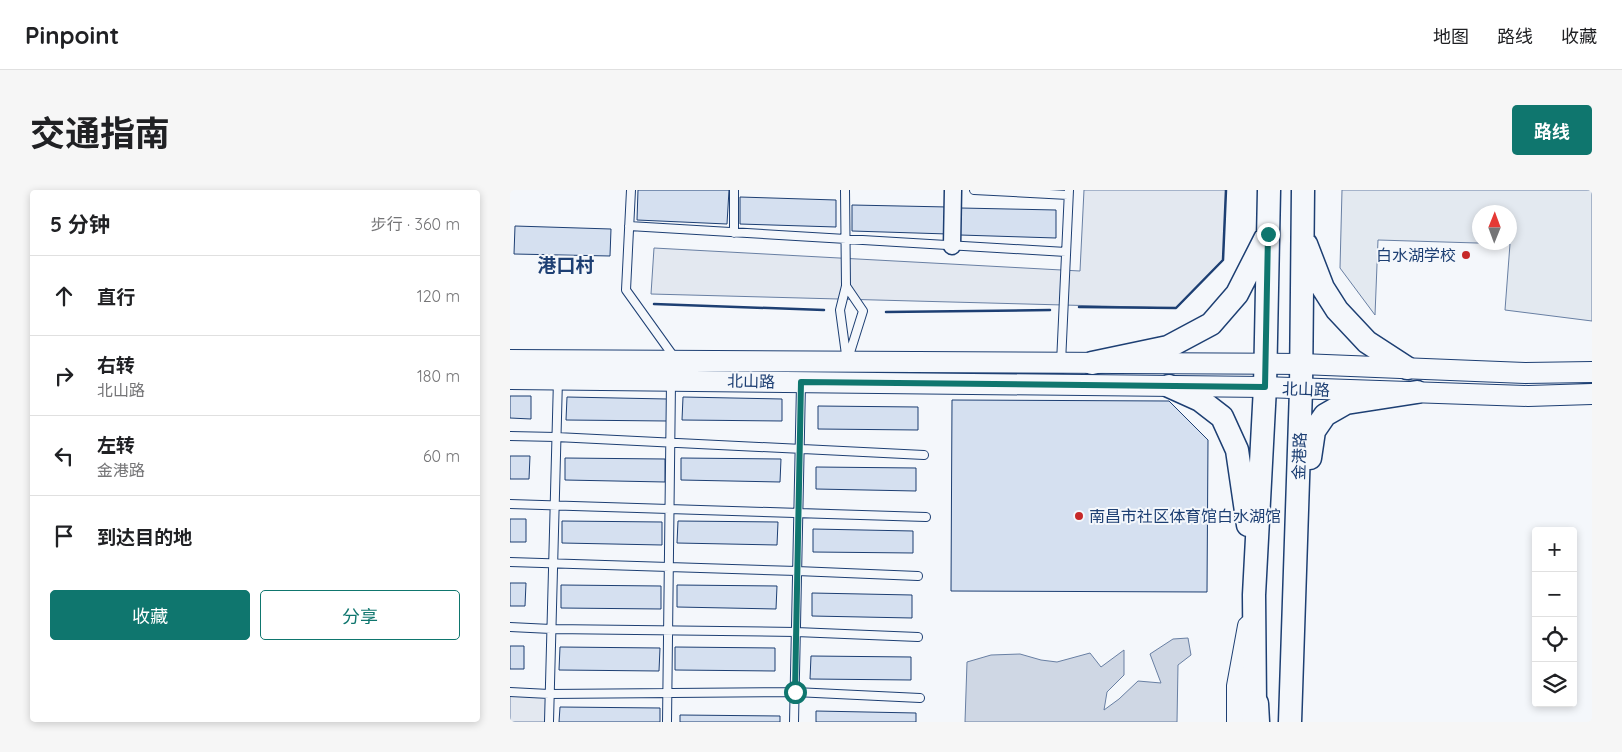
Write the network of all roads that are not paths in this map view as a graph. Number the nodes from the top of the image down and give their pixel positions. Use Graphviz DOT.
graph roads {
  1 [pos="631,190"];
  2 [pos="734,190"];
  3 [pos="845,190"];
  4 [pos="953,190"];
  5 [pos="974,190"];
  6 [pos="1269,190"];
  7 [pos="1303,190"];
  8 [pos="1068,193"];
  9 [pos="629,226"];
  10 [pos="734,233"];
  11 [pos="1268,234"];
  12 [pos="1302,234"];
  13 [pos="846,239"];
  14 [pos="952,246"];
  15 [pos="1066,252"];
  16 [pos="846,286"];
  17 [pos="510,360"];
  18 [pos="676,361"];
  19 [pos="847,362"];
  20 [pos="1060,363"];
  21 [pos="1092,363"];
  22 [pos="1265,364"];
  23 [pos="1301,364"];
  24 [pos="1407,368"];
  25 [pos="1592,372"];
  26 [pos="510,378"];
  27 [pos="558,379"];
  28 [pos="671,380"];
  29 [pos="801,382"];
  30 [pos="1169,386"];
  31 [pos="1265,387"];
  32 [pos="1301,389"];
  33 [pos="1417,392"];
  34 [pos="1592,394"];
  35 [pos="510,436"];
  36 [pos="556,437"];
  37 [pos="670,442"];
  38 [pos="800,449"];
  39 [pos="924,455"];
  40 [pos="510,504"];
  41 [pos="554,505"];
  42 [pos="670,509"];
  43 [pos="799,513"];
  44 [pos="926,517"];
  45 [pos="510,562"];
  46 [pos="1295,563"];
  47 [pos="553,565"];
  48 [pos="669,568"];
  49 [pos="797,571"];
  50 [pos="1256,571"];
  51 [pos="918,576"];
  52 [pos="1254,595"];
  53 [pos="510,627"];
  54 [pos="551,629"];
  55 [pos="668,630"];
  56 [pos="796,632"];
  57 [pos="918,637"];
  58 [pos="510,692"];
  59 [pos="795,692"];
  60 [pos="667,693"];
  61 [pos="549,694"];
  62 [pos="920,698"];
  63 [pos="1256,713"];
  64 [pos="549,722"];
  65 [pos="667,722"];
  66 [pos="794,722"];
  67 [pos="1236,722"];
  68 [pos="1290,722"];
  1 -- 9 [label="lane"];
  2 -- 10 [label="lane"];
  3 -- 13 [label="lane"];
  4 -- 14 [label="street"];
  5 -- 8 [label="lane"];
  6 -- 11 [label="main road"];
  7 -- 12 [label="main road, 金港路"];
  8 -- 15 [label="lane"];
  9 -- 10 [label="lane"];
  9 -- 18 [label="lane"];
  10 -- 13 [label="lane"];
  11 -- 21 [label="main road"];
  11 -- 22 [label="main road"];
  12 -- 23 [label="main road, 金港路"];
  12 -- 24 [label="main road"];
  13 -- 14 [label="lane"];
  13 -- 16 [label="lane"];
  14 -- 15 [label="lane"];
  15 -- 20 [label="lane"];
  16 -- 19 [label="lane"];
  16 -- 19 [label="lane"];
  17 -- 18 [label="street, 北山路"];
  18 -- 19 [label="street, 北山路"];
  19 -- 20 [label="street, 北山路"];
  20 -- 21 [label="street, 北山路"];
  21 -- 22 [label="street, 北山路"];
  22 -- 23 [label="street, 北山路"];
  22 -- 31 [label="main road"];
  23 -- 24 [label="street, 北山路"];
  23 -- 32 [label="main road, 金港路"];
  24 -- 25 [label="street, 北山路"];
  26 -- 27 [label="street, 北山路"];
  27 -- 28 [label="street, 北山路"];
  27 -- 36 [label="lane"];
  28 -- 29 [label="street, 北山路"];
  28 -- 37 [label="lane"];
  29 -- 30 [label="street, 北山路"];
  29 -- 38 [label="lane"];
  30 -- 31 [label="street, 北山路"];
  30 -- 50 [label="main road"];
  31 -- 32 [label="street, 北山路"];
  31 -- 50 [label="main road"];
  32 -- 33 [label="street, 北山路"];
  32 -- 46 [label="main road, 金港路"];
  33 -- 34 [label="street, 北山路"];
  33 -- 46 [label="main road"];
  35 -- 36 [label="lane"];
  36 -- 37 [label="lane"];
  36 -- 41 [label="lane"];
  37 -- 38 [label="lane"];
  37 -- 42 [label="lane"];
  38 -- 39 [label="lane"];
  38 -- 43 [label="lane"];
  40 -- 41 [label="lane"];
  41 -- 42 [label="lane"];
  41 -- 47 [label="lane"];
  42 -- 43 [label="lane"];
  42 -- 48 [label="lane"];
  43 -- 44 [label="lane"];
  43 -- 49 [label="lane"];
  45 -- 47 [label="lane"];
  46 -- 68 [label="main road, 金港路"];
  47 -- 48 [label="lane"];
  47 -- 54 [label="lane"];
  48 -- 49 [label="lane"];
  48 -- 55 [label="lane"];
  49 -- 51 [label="lane"];
  49 -- 56 [label="lane"];
  50 -- 52 [label="main road"];
  52 -- 63 [label="main road"];
  52 -- 67 [label="street"];
  53 -- 54 [label="lane"];
  54 -- 55 [label="lane"];
  54 -- 61 [label="lane"];
  55 -- 56 [label="lane"];
  55 -- 60 [label="lane"];
  56 -- 57 [label="lane"];
  56 -- 59 [label="lane"];
  58 -- 61 [label="lane"];
  59 -- 60 [label="lane"];
  59 -- 62 [label="lane"];
  59 -- 66 [label="lane"];
  60 -- 61 [label="lane"];
  60 -- 65 [label="lane"];
  61 -- 64 [label="lane"];
}
